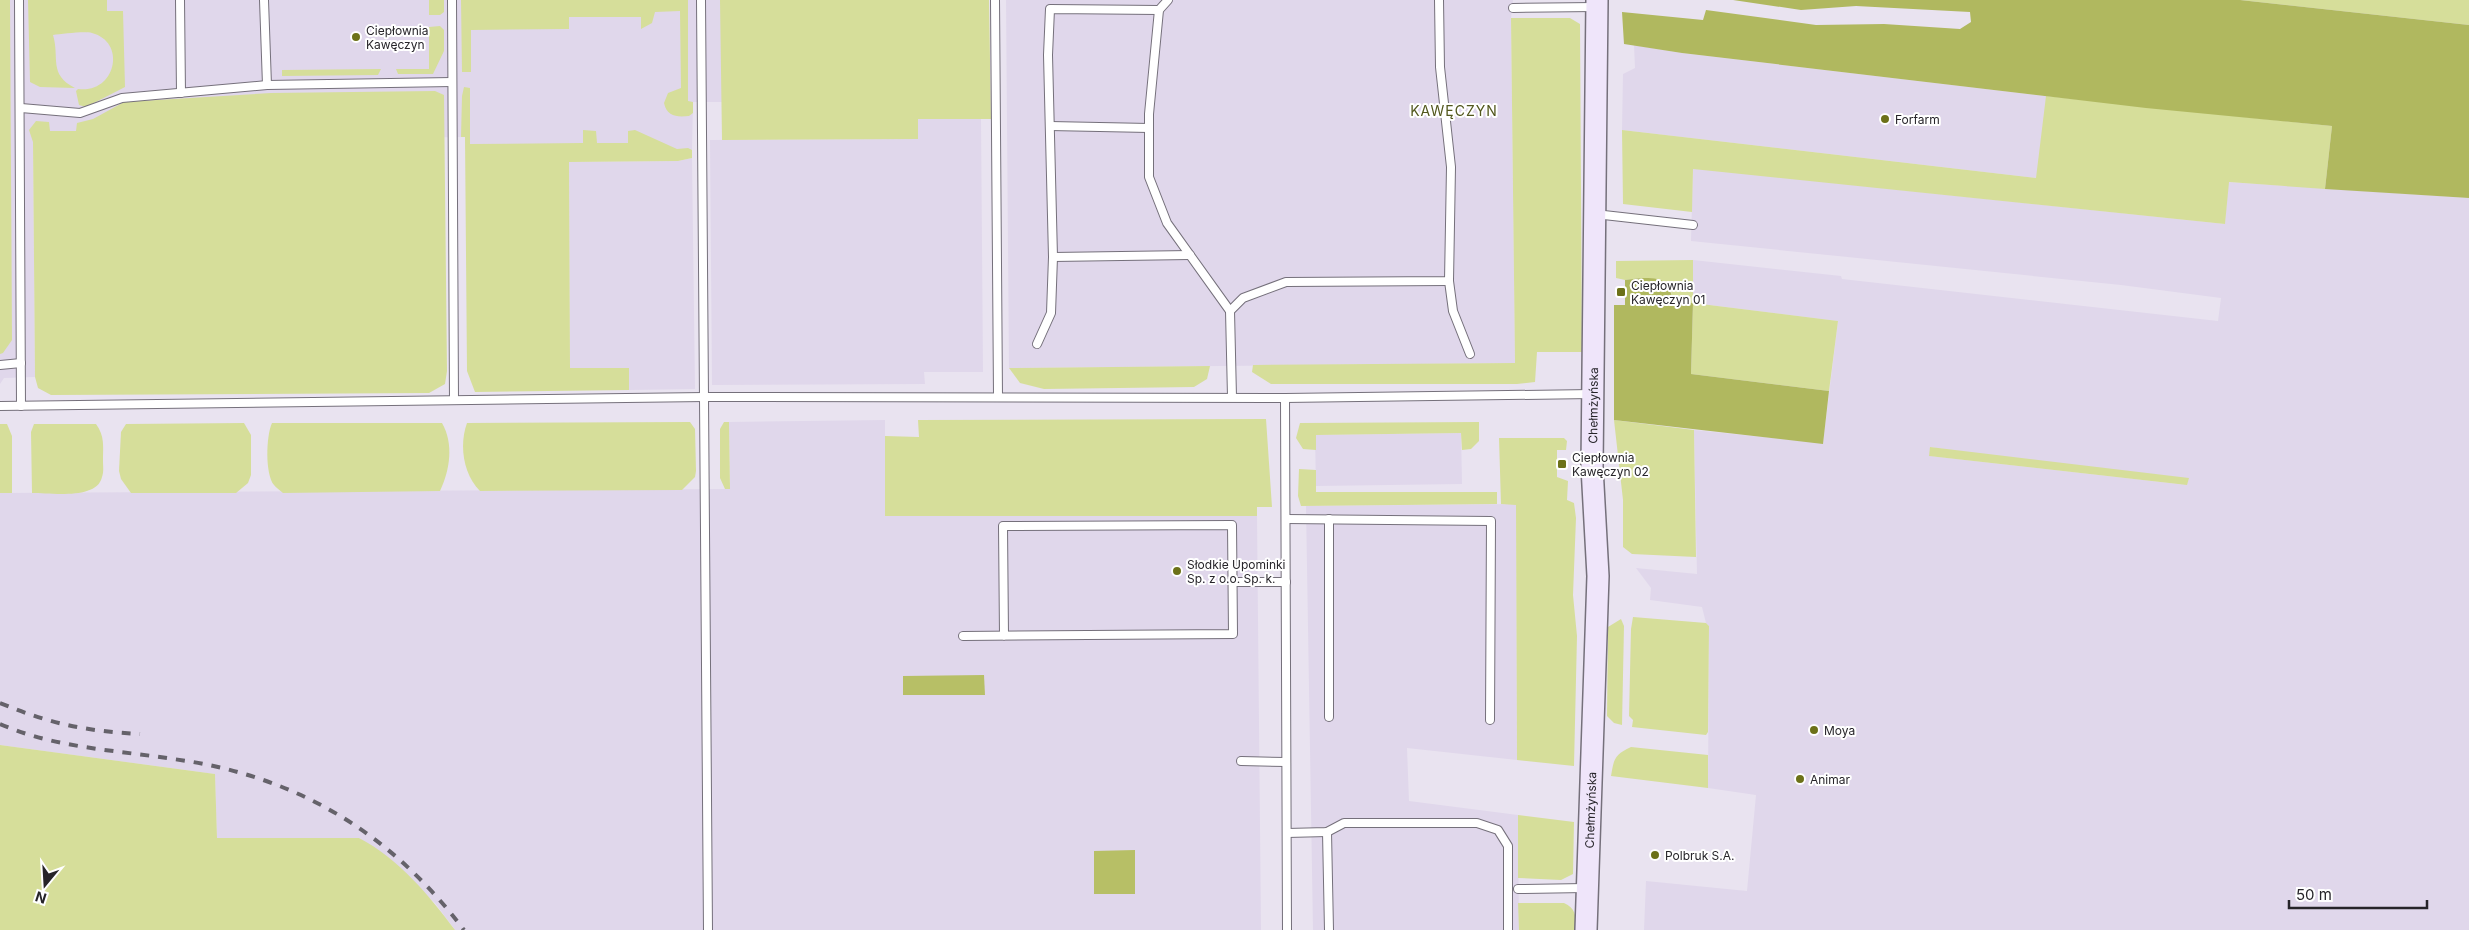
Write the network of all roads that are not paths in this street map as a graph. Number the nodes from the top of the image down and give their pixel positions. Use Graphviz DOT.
graph roads {
  1 [pos="19,0"];
  2 [pos="180,0"];
  3 [pos="264,0"];
  4 [pos="452,0"];
  5 [pos="701,0"];
  6 [pos="996,0"];
  7 [pos="1168,0"];
  8 [pos="1439,0"];
  9 [pos="1597,4"];
  10 [pos="1513,8"];
  11 [pos="1159,10"];
  12 [pos="452,82"];
  13 [pos="267,85"];
  14 [pos="182,93"];
  15 [pos="21,108"];
  16 [pos="1050,126"];
  17 [pos="1149,128"];
  18 [pos="1594,214"];
  19 [pos="1692,225"];
  20 [pos="1190,255"];
  21 [pos="1053,257"];
  22 [pos="1449,281"];
  23 [pos="1230,311"];
  24 [pos="1037,344"];
  25 [pos="1470,354"];
  26 [pos="21,363"];
  27 [pos="0,365"];
  28 [pos="1594,394"];
  29 [pos="998,396"];
  30 [pos="705,397"];
  31 [pos="1232,397"];
  32 [pos="1285,398"];
  33 [pos="454,400"];
  34 [pos="0,406"];
  35 [pos="21,406"];
  36 [pos="1286,519"];
  37 [pos="1329,519"];
  38 [pos="1233,582"];
  39 [pos="1286,582"];
  40 [pos="963,636"];
  41 [pos="1004,636"];
  42 [pos="1329,717"];
  43 [pos="1490,720"];
  44 [pos="1242,762"];
  45 [pos="1286,762"];
  46 [pos="1327,832"];
  47 [pos="1287,833"];
  48 [pos="1587,888"];
  49 [pos="1518,889"];
  50 [pos="708,930"];
  51 [pos="1287,930"];
  52 [pos="1329,930"];
  53 [pos="1508,930"];
  54 [pos="1586,930"];
  1 -- 15 [label="lane"];
  2 -- 14 [label="lane"];
  3 -- 13 [label="lane"];
  4 -- 12 [label="lane"];
  5 -- 30 [label="lane"];
  6 -- 29 [label="lane"];
  7 -- 11 [label="lane"];
  8 -- 22 [label="lane"];
  9 -- 10 [label="lane"];
  9 -- 18 [label="street, Chełmżyńska"];
  11 -- 16 [label="lane"];
  11 -- 17 [label="lane"];
  12 -- 13 [label="lane"];
  12 -- 33 [label="lane"];
  13 -- 14 [label="lane"];
  14 -- 15 [label="lane"];
  15 -- 26 [label="lane"];
  16 -- 17 [label="lane"];
  16 -- 21 [label="lane"];
  17 -- 20 [label="lane"];
  18 -- 19 [label="lane"];
  18 -- 28 [label="street, Chełmżyńska"];
  20 -- 21 [label="lane"];
  20 -- 23 [label="lane"];
  21 -- 24 [label="lane"];
  22 -- 23 [label="lane"];
  22 -- 25 [label="lane"];
  23 -- 31 [label="lane"];
  26 -- 27 [label="lane"];
  26 -- 35 [label="lane"];
  28 -- 32 [label="lane"];
  28 -- 48 [label="street, Chełmżyńska"];
  29 -- 30 [label="lane"];
  29 -- 31 [label="lane"];
  30 -- 33 [label="lane"];
  30 -- 50 [label="lane"];
  31 -- 32 [label="lane"];
  32 -- 36 [label="lane"];
  33 -- 35 [label="lane"];
  34 -- 35 [label="lane"];
  36 -- 37 [label="lane"];
  36 -- 39 [label="lane"];
  37 -- 42 [label="lane"];
  37 -- 43 [label="lane"];
  38 -- 39 [label="lane"];
  38 -- 41 [label="lane"];
  38 -- 41 [label="lane"];
  39 -- 45 [label="lane"];
  40 -- 41 [label="lane"];
  44 -- 45 [label="lane"];
  45 -- 47 [label="lane"];
  46 -- 47 [label="lane"];
  46 -- 52 [label="lane"];
  46 -- 53 [label="lane"];
  47 -- 51 [label="lane"];
  48 -- 49 [label="lane"];
  48 -- 54 [label="street, Chełmżyńska"];
}
